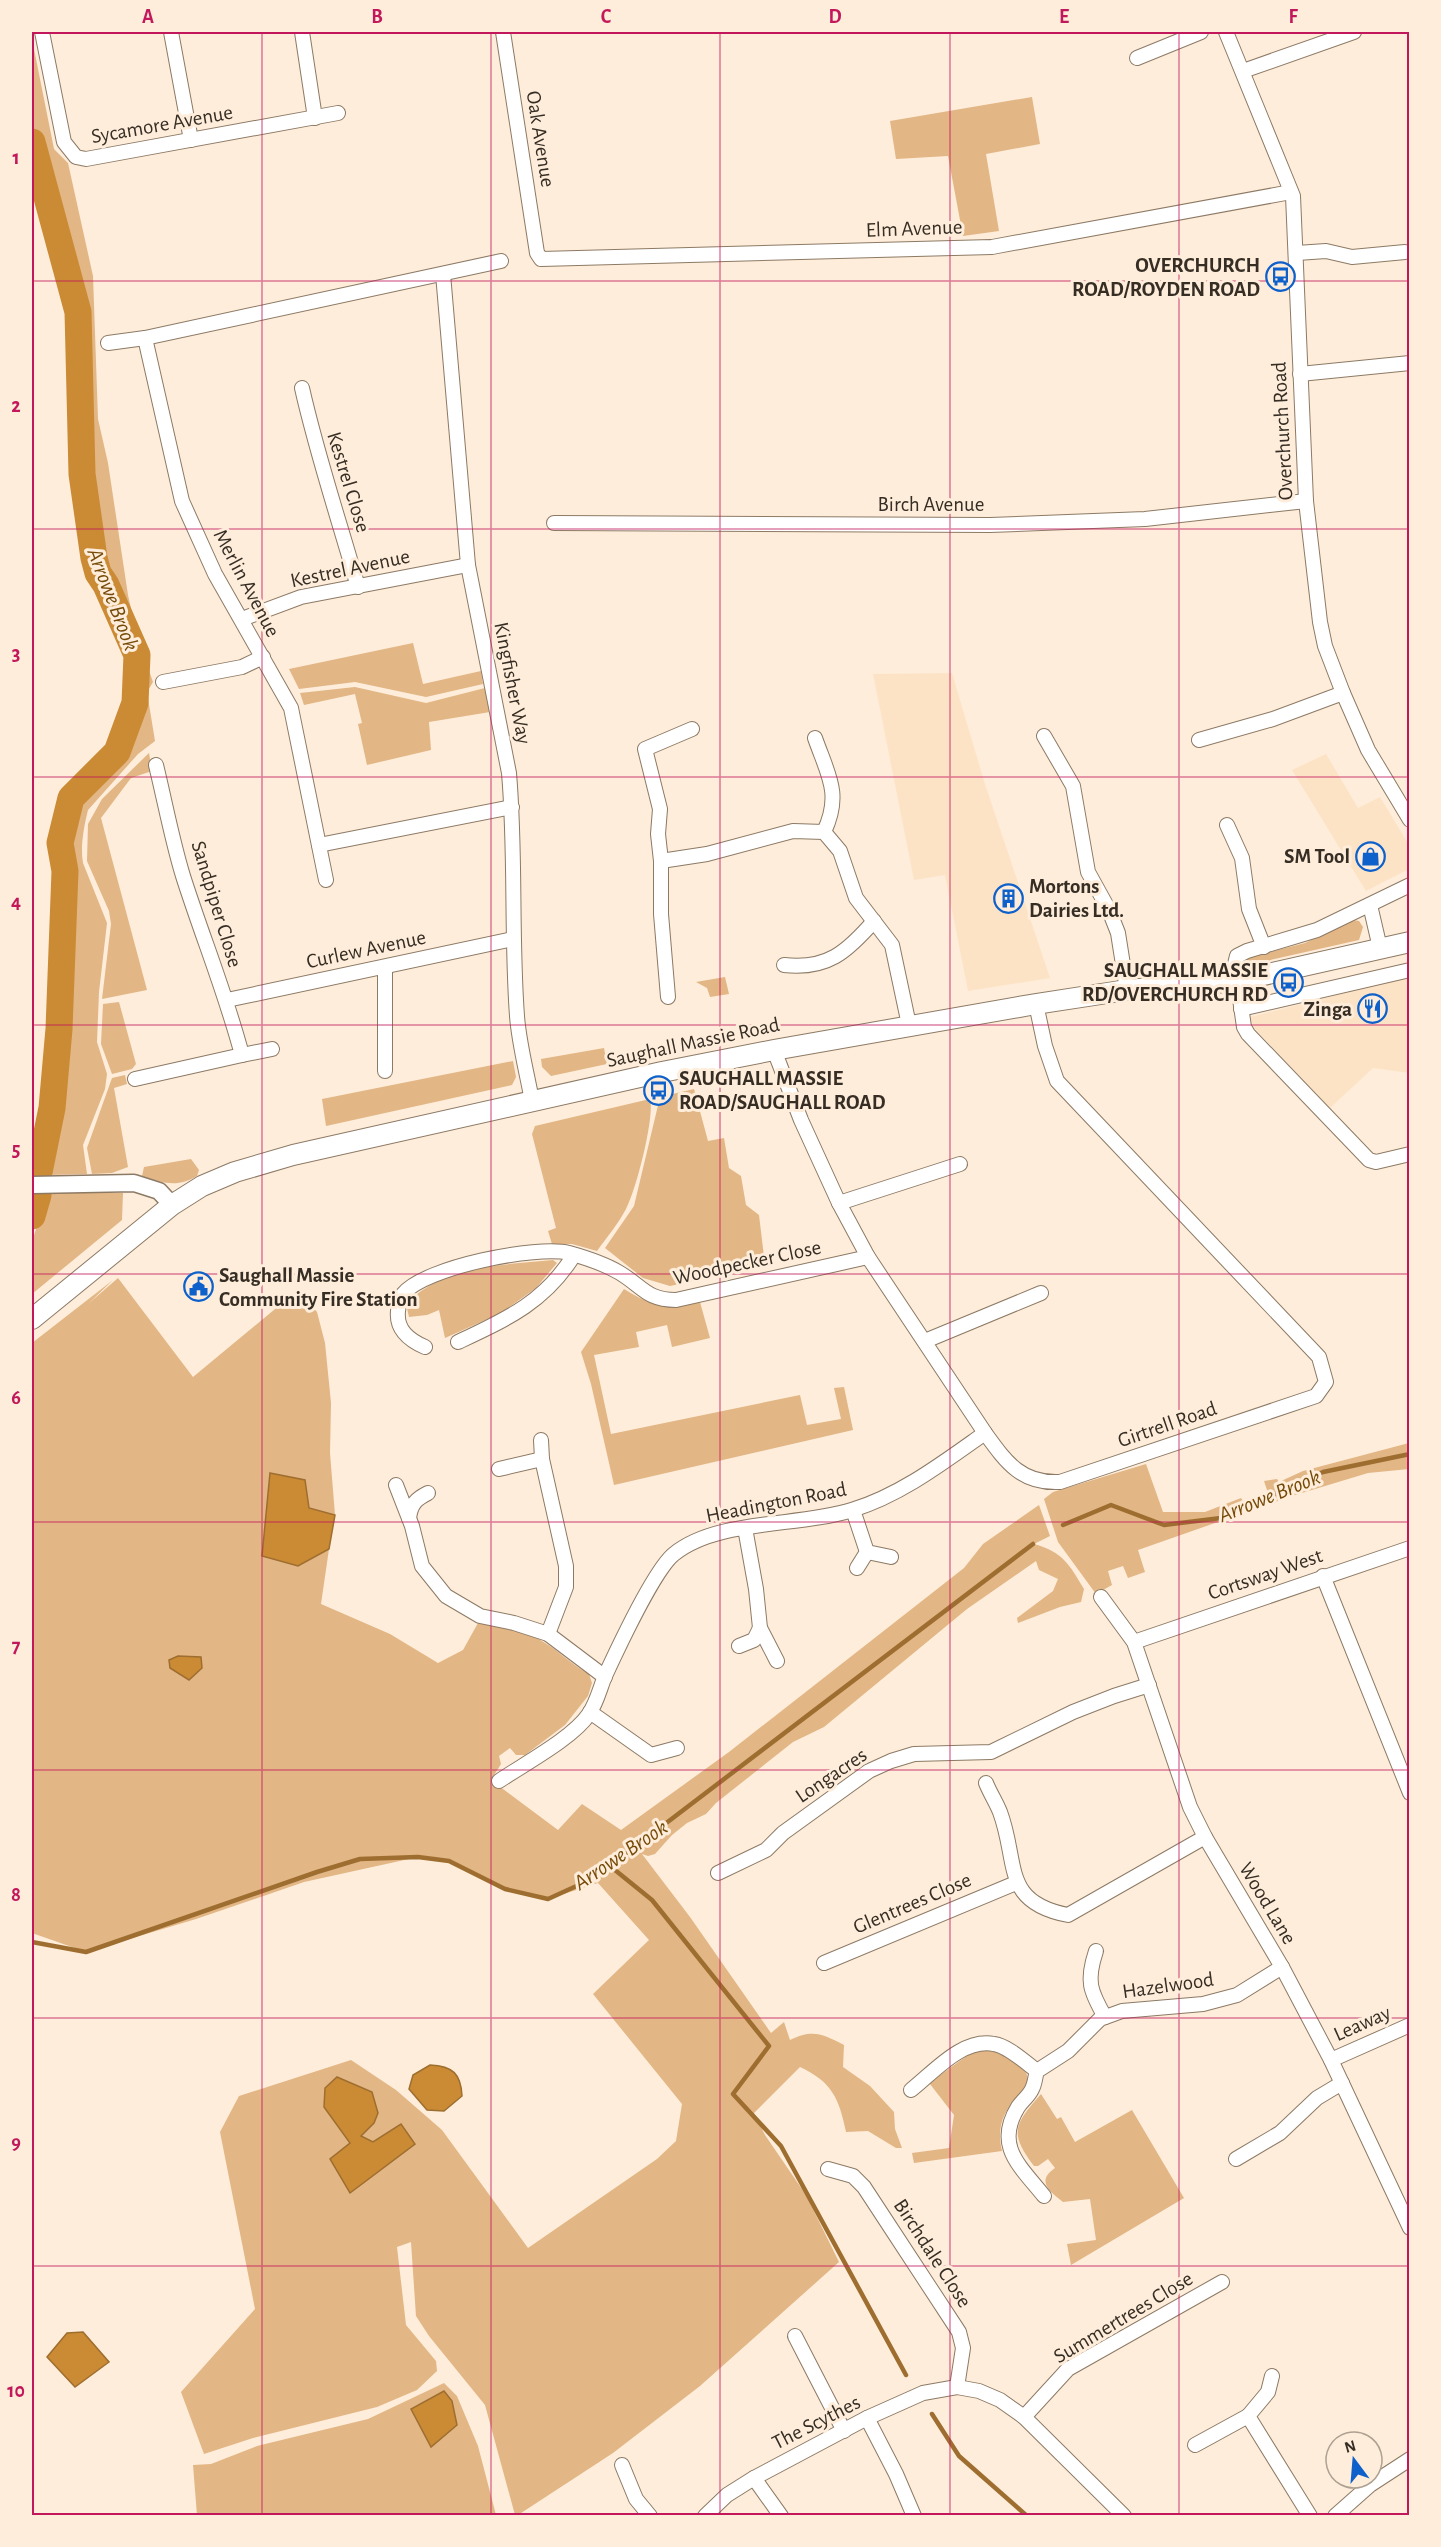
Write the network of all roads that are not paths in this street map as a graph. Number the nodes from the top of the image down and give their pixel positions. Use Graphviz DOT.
graph roads {
  1 [pos="42,32"];
  2 [pos="171,32"];
  3 [pos="302,32"];
  4 [pos="503,32"];
  5 [pos="1201,32"];
  6 [pos="1226,32"];
  7 [pos="1354,32"];
  8 [pos="1137,58"];
  9 [pos="1243,71"];
  10 [pos="338,113"];
  11 [pos="315,118"];
  12 [pos="191,140"];
  13 [pos="1291,192"];
  14 [pos="1406,252"];
  15 [pos="537,253"];
  16 [pos="1297,253"];
  17 [pos="501,261"];
  18 [pos="443,274"];
  19 [pos="145,338"];
  20 [pos="108,343"];
  21 [pos="1410,363"];
  22 [pos="1300,374"];
  23 [pos="302,388"];
  24 [pos="1306,501"];
  25 [pos="554,523"];
  26 [pos="468,565"];
  27 [pos="358,587"];
  28 [pos="242,619"];
  29 [pos="263,657"];
  30 [pos="163,682"];
  31 [pos="1343,693"];
  32 [pos="692,729"];
  33 [pos="1044,736"];
  34 [pos="815,738"];
  35 [pos="1199,740"];
  36 [pos="156,765"];
  37 [pos="512,807"];
  38 [pos="1410,820"];
  39 [pos="1227,825"];
  40 [pos="824,832"];
  41 [pos="319,845"];
  42 [pos="661,861"];
  43 [pos="326,880"];
  44 [pos="1410,885"];
  45 [pos="1370,905"];
  46 [pos="874,921"];
  47 [pos="513,939"];
  48 [pos="1410,942"];
  49 [pos="1264,947"];
  50 [pos="1380,948"];
  51 [pos="784,965"];
  52 [pos="385,967"];
  53 [pos="1410,970"];
  54 [pos="1237,981"];
  55 [pos="1127,990"];
  56 [pos="668,997"];
  57 [pos="227,1000"];
  58 [pos="1036,1004"];
  59 [pos="1241,1009"];
  60 [pos="909,1025"];
  61 [pos="272,1049"];
  62 [pos="774,1050"];
  63 [pos="242,1055"];
  64 [pos="385,1071"];
  65 [pos="135,1079"];
  66 [pos="532,1101"];
  67 [pos="1410,1154"];
  68 [pos="960,1164"];
  69 [pos="32,1185"];
  70 [pos="839,1203"];
  71 [pos="172,1205"];
  72 [pos="574,1255"];
  73 [pos="868,1257"];
  74 [pos="1041,1293"];
  75 [pos="32,1319"];
  76 [pos="925,1341"];
  77 [pos="458,1342"];
  78 [pos="425,1347"];
  79 [pos="986,1433"];
  80 [pos="541,1440"];
  81 [pos="542,1459"];
  82 [pos="499,1469"];
  83 [pos="396,1485"];
  84 [pos="428,1493"];
  85 [pos="853,1510"];
  86 [pos="409,1518"];
  87 [pos="745,1528"];
  88 [pos="1410,1548"];
  89 [pos="867,1552"];
  90 [pos="891,1557"];
  91 [pos="857,1568"];
  92 [pos="1323,1576"];
  93 [pos="1101,1597"];
  94 [pos="760,1628"];
  95 [pos="548,1634"];
  96 [pos="1134,1642"];
  97 [pos="739,1646"];
  98 [pos="777,1660"];
  99 [pos="605,1677"];
  100 [pos="1149,1685"];
  101 [pos="590,1712"];
  102 [pos="677,1748"];
  103 [pos="499,1781"];
  104 [pos="986,1783"];
  105 [pos="1410,1793"];
  106 [pos="1205,1837"];
  107 [pos="718,1873"];
  108 [pos="1016,1883"];
  109 [pos="1096,1951"];
  110 [pos="824,1963"];
  111 [pos="1282,1967"];
  112 [pos="1105,2017"];
  113 [pos="1410,2025"];
  114 [pos="1331,2060"];
  115 [pos="1037,2071"];
  116 [pos="1342,2083"];
  117 [pos="911,2090"];
  118 [pos="1236,2159"];
  119 [pos="828,2169"];
  120 [pos="1044,2196"];
  121 [pos="1410,2228"];
  122 [pos="1222,2282"];
  123 [pos="795,2336"];
  124 [pos="1272,2376"];
  125 [pos="957,2386"];
  126 [pos="1248,2416"];
  127 [pos="1024,2417"];
  128 [pos="867,2418"];
  129 [pos="844,2431"];
  130 [pos="1195,2445"];
  131 [pos="1410,2459"];
  132 [pos="622,2465"];
  133 [pos="753,2478"];
  134 [pos="650,2516"];
  135 [pos="705,2516"];
  136 [pos="781,2516"];
  137 [pos="914,2516"];
  138 [pos="1124,2516"];
  139 [pos="1310,2516"];
  140 [pos="1335,2516"];
  1 -- 12 [label="street, Sycamore Avenue"];
  2 -- 12 [label="street"];
  3 -- 11 [label="street"];
  4 -- 15 [label="street, Oak Avenue"];
  5 -- 8 [label="street"];
  6 -- 9 [label="street, Overchurch Road"];
  7 -- 9 [label="street"];
  9 -- 13 [label="street, Overchurch Road"];
  10 -- 11 [label="street, Sycamore Avenue"];
  11 -- 12 [label="street, Sycamore Avenue"];
  13 -- 15 [label="street, Elm Avenue"];
  13 -- 16 [label="street, Overchurch Road"];
  14 -- 16 [label="street"];
  16 -- 22 [label="street, Overchurch Road"];
  17 -- 18 [label="street"];
  18 -- 19 [label="street"];
  18 -- 26 [label="street, Kingfisher Way"];
  19 -- 20 [label="street"];
  19 -- 28 [label="street, Merlin Avenue"];
  21 -- 22 [label="street"];
  22 -- 24 [label="street, Overchurch Road"];
  23 -- 27 [label="street, Kestrel Close"];
  24 -- 25 [label="street, Birch Avenue"];
  24 -- 31 [label="street, Overchurch Road"];
  26 -- 27 [label="street, Kestrel Avenue"];
  26 -- 37 [label="street, Kingfisher Way"];
  27 -- 28 [label="street, Kestrel Avenue"];
  28 -- 29 [label="street, Merlin Avenue"];
  29 -- 30 [label="street"];
  29 -- 41 [label="street, Merlin Avenue"];
  31 -- 35 [label="street"];
  31 -- 38 [label="street, Overchurch Road"];
  32 -- 42 [label="street"];
  33 -- 55 [label="street"];
  34 -- 40 [label="street"];
  36 -- 57 [label="street, Sandpiper Close"];
  37 -- 41 [label="street"];
  37 -- 47 [label="street, Kingfisher Way"];
  39 -- 49 [label="street"];
  40 -- 42 [label="street"];
  40 -- 46 [label="street"];
  41 -- 43 [label="street, Merlin Avenue"];
  42 -- 56 [label="street"];
  44 -- 45 [label="street"];
  45 -- 49 [label="street"];
  45 -- 50 [label="street"];
  46 -- 51 [label="street"];
  46 -- 60 [label="street"];
  47 -- 52 [label="street, Curlew Avenue"];
  47 -- 66 [label="street, Kingfisher Way"];
  48 -- 50 [label="main road, Saughall Massie Road"];
  49 -- 54 [label="street"];
  50 -- 54 [label="main road, Saughall Massie Road"];
  52 -- 57 [label="street, Curlew Avenue"];
  52 -- 64 [label="street"];
  53 -- 59 [label="street"];
  54 -- 55 [label="main road, Saughall Massie Road"];
  54 -- 59 [label="street"];
  55 -- 58 [label="main road, Saughall Massie Road"];
  57 -- 63 [label="street, Sandpiper Close"];
  58 -- 60 [label="main road, Saughall Massie Road"];
  58 -- 79 [label="street, Girtrell Road"];
  59 -- 67 [label="street"];
  60 -- 62 [label="main road, Saughall Massie Road"];
  61 -- 63 [label="street"];
  62 -- 66 [label="main road, Saughall Massie Road"];
  62 -- 70 [label="street, Girtrell Road"];
  63 -- 65 [label="street"];
  66 -- 71 [label="main road, Saughall Massie Road"];
  68 -- 70 [label="street"];
  69 -- 71 [label="street"];
  70 -- 73 [label="street, Girtrell Road"];
  71 -- 75 [label="main road, Saughall Massie Road"];
  72 -- 73 [label="street, Woodpecker Close"];
  72 -- 77 [label="street"];
  72 -- 78 [label="street, Woodpecker Close"];
  73 -- 76 [label="street, Girtrell Road"];
  74 -- 76 [label="street"];
  76 -- 79 [label="street, Girtrell Road"];
  79 -- 85 [label="street, Headington Road"];
  80 -- 81 [label="street"];
  81 -- 82 [label="street"];
  81 -- 95 [label="street"];
  83 -- 86 [label="street"];
  84 -- 86 [label="street"];
  85 -- 87 [label="street, Headington Road"];
  85 -- 89 [label="street"];
  86 -- 95 [label="street"];
  87 -- 94 [label="street"];
  87 -- 99 [label="street, Headington Road"];
  88 -- 92 [label="street, Cortsway West"];
  89 -- 90 [label="street"];
  89 -- 91 [label="street"];
  92 -- 96 [label="street, Cortsway West"];
  92 -- 105 [label="street"];
  93 -- 96 [label="street, Wood Lane"];
  94 -- 97 [label="street"];
  94 -- 98 [label="street"];
  95 -- 99 [label="street"];
  96 -- 100 [label="street, Wood Lane"];
  99 -- 101 [label="street, Headington Road"];
  100 -- 106 [label="street, Wood Lane"];
  100 -- 107 [label="street, Longacres"];
  101 -- 102 [label="street"];
  101 -- 103 [label="street, Headington Road"];
  104 -- 108 [label="street"];
  106 -- 108 [label="street"];
  106 -- 111 [label="street, Wood Lane"];
  108 -- 110 [label="street, Glentrees Close"];
  109 -- 112 [label="street"];
  111 -- 112 [label="street, Hazelwood"];
  111 -- 114 [label="street, Wood Lane"];
  112 -- 115 [label="street, Hazelwood"];
  113 -- 114 [label="street, Leaway"];
  114 -- 116 [label="street, Wood Lane"];
  115 -- 117 [label="street"];
  115 -- 120 [label="street"];
  116 -- 118 [label="street"];
  116 -- 121 [label="street, Wood Lane"];
  119 -- 125 [label="street, Birchdale Close"];
  122 -- 127 [label="street, Summertrees Close"];
  123 -- 129 [label="street"];
  124 -- 126 [label="street"];
  125 -- 127 [label="street"];
  125 -- 128 [label="street, The Scythes"];
  126 -- 130 [label="street"];
  126 -- 139 [label="street"];
  127 -- 138 [label="street"];
  128 -- 129 [label="street, The Scythes"];
  128 -- 137 [label="street"];
  129 -- 133 [label="street, The Scythes"];
  131 -- 140 [label="street"];
  132 -- 134 [label="street"];
  133 -- 135 [label="street, The Scythes"];
  133 -- 136 [label="street"];
}
